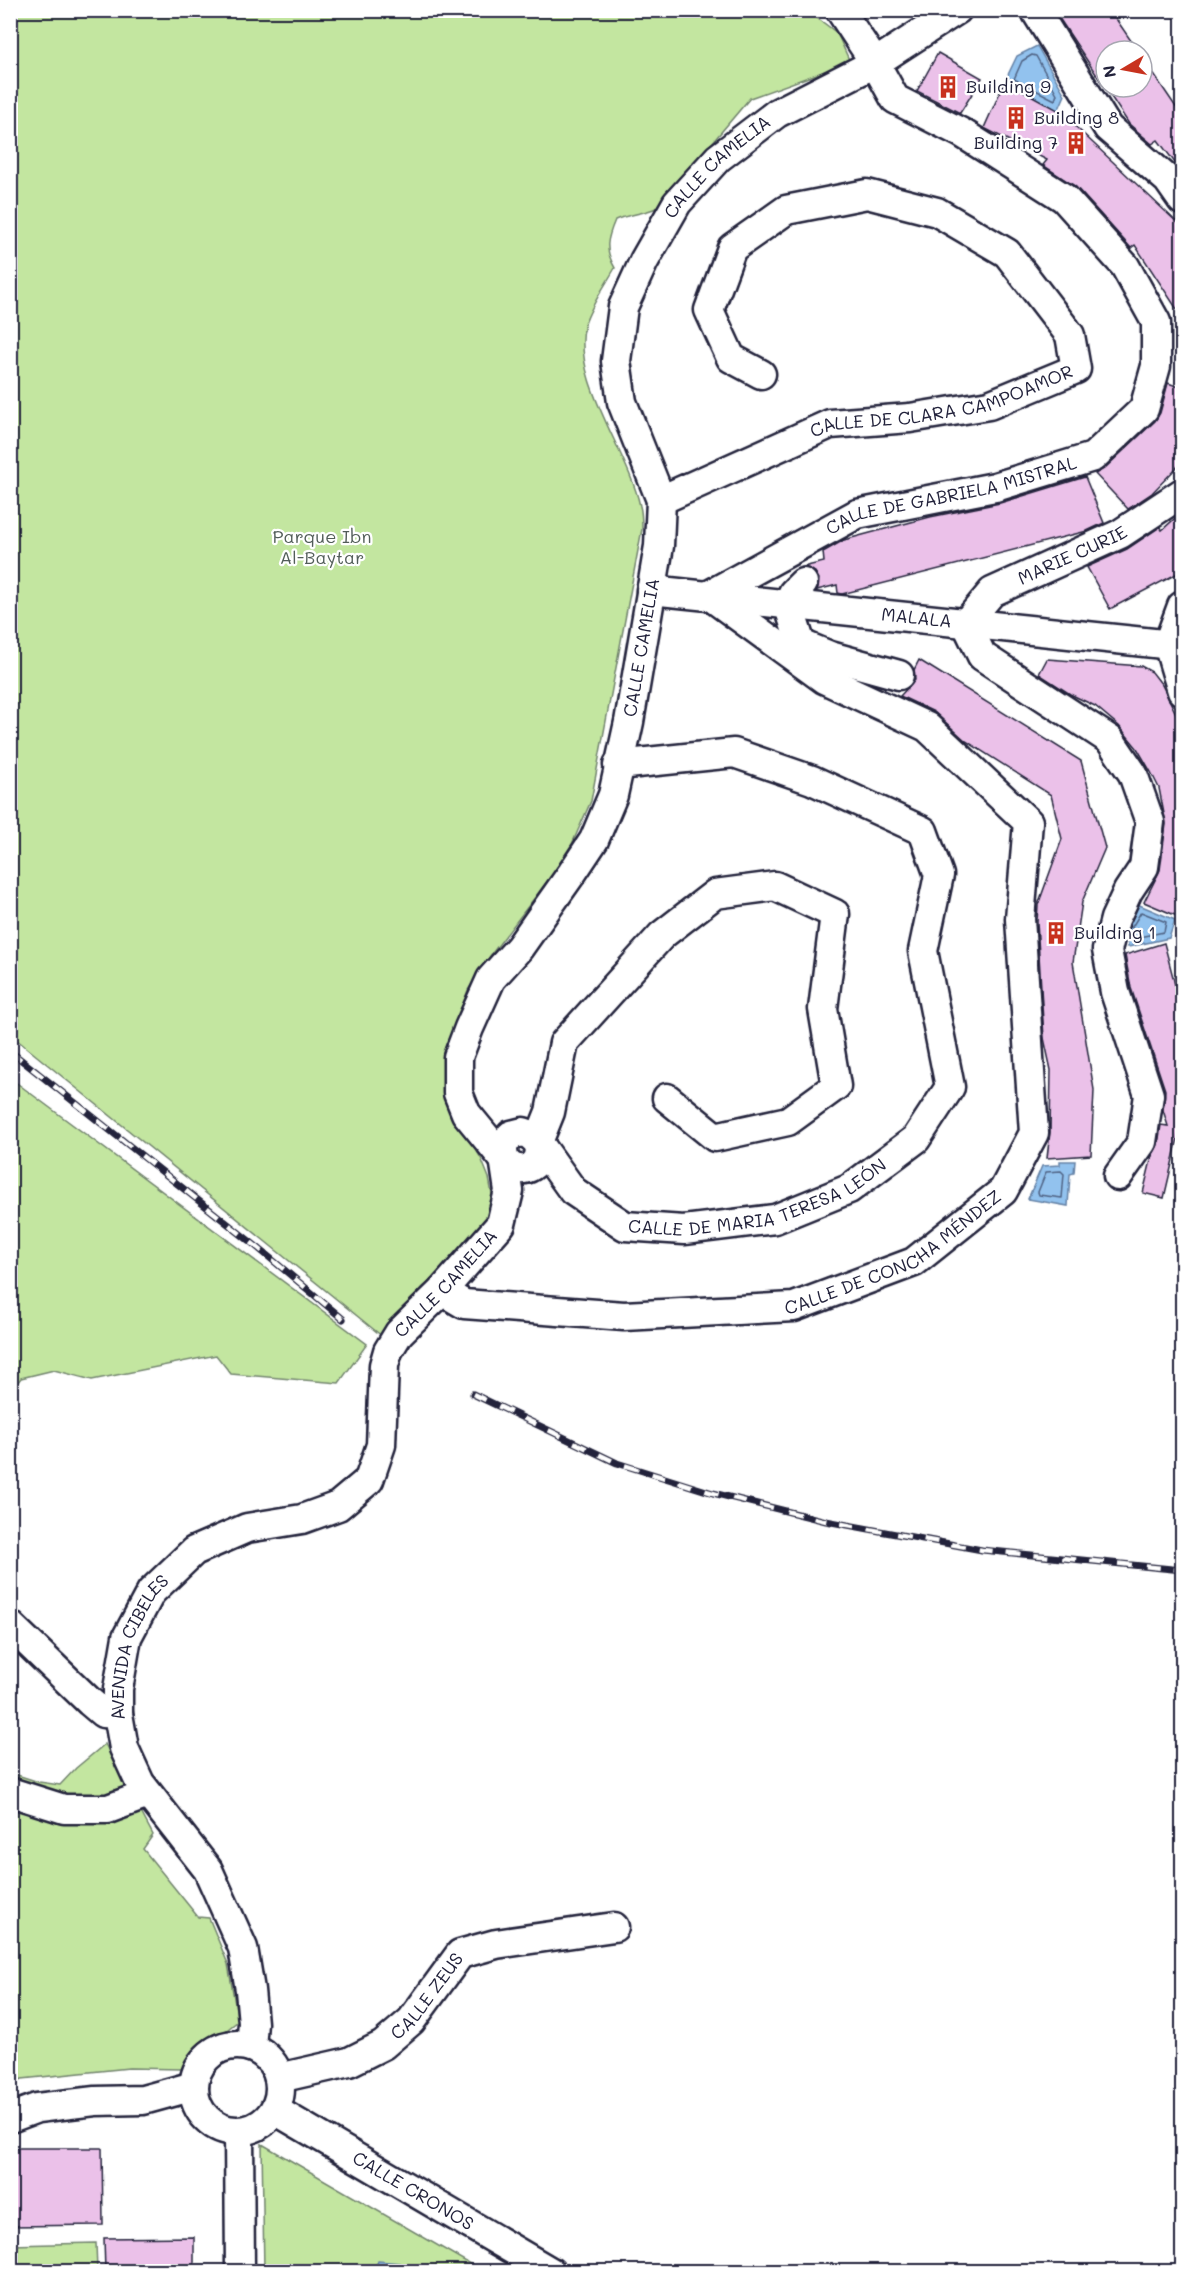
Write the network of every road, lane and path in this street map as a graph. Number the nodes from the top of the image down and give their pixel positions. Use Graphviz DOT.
graph roads {
  1 [pos="840,10"];
  2 [pos="957,10"];
  3 [pos="1035,10"];
  4 [pos="875,63"];
  5 [pos="1182,200"];
  6 [pos="760,374"];
  7 [pos="1182,493"];
  8 [pos="661,500"];
  9 [pos="651,590"];
  10 [pos="795,593"];
  11 [pos="709,596"];
  12 [pos="1182,606"];
  13 [pos="966,623"];
  14 [pos="1175,645"];
  15 [pos="899,675"];
  16 [pos="1182,691"];
  17 [pos="618,765"];
  18 [pos="667,1098"];
  19 [pos="538,1142"];
  20 [pos="504,1157"];
  21 [pos="1118,1176"];
  22 [pos="442,1291"];
  23 [pos="388,1351"];
  24 [pos="10,1625"];
  25 [pos="118,1714"];
  26 [pos="10,1792"];
  27 [pos="148,1794"];
  28 [pos="614,1927"];
  29 [pos="252,2047"];
  30 [pos="279,2078"];
  31 [pos="194,2086"];
  32 [pos="275,2110"];
  33 [pos="10,2118"];
  34 [pos="239,2132"];
  35 [pos="240,2271"];
  36 [pos="551,2271"];
  1 -- 4 [label="street, CALLE DE GABRIELA MISTRAL"];
  2 -- 4 [label="street, CALLE CAMELIA"];
  3 -- 5 [label="street"];
  4 -- 8 [label="street, CALLE CAMELIA"];
  4 -- 11 [label="street, CALLE DE GABRIELA MISTRAL"];
  6 -- 8 [label="street, CALLE DE CLARA CAMPOAMOR"];
  7 -- 13 [label="street, MARIE CURIE"];
  8 -- 9 [label="street, CALLE CAMELIA"];
  9 -- 11 [label="street, MALALA"];
  9 -- 17 [label="street, CALLE CAMELIA"];
  10 -- 11 [label="street, MALALA"];
  10 -- 13 [label="street, MALALA"];
  10 -- 15 [label="street"];
  11 -- 22 [label="street, CALLE DE CONCHA MÉNDEZ"];
  12 -- 14 [label="street"];
  13 -- 14 [label="street, MALALA"];
  13 -- 21 [label="street"];
  14 -- 16 [label="street"];
  17 -- 19 [label="street, CALLE DE MARIA TERESA LEÓN"];
  17 -- 20 [label="street, CALLE CAMELIA"];
  18 -- 19 [label="street"];
  19 -- 20 [label="street"];
  20 -- 22 [label="street, CALLE CAMELIA"];
  22 -- 23 [label="street, CALLE CAMELIA"];
  23 -- 25 [label="street, AVENIDA CIBELES"];
  24 -- 25 [label="street"];
  25 -- 27 [label="street, AVENIDA CIBELES"];
  26 -- 27 [label="street"];
  27 -- 29 [label="street, AVENIDA CIBELES"];
  28 -- 30 [label="street, CALLE ZEUS"];
  29 -- 30 [label="street"];
  29 -- 31 [label="street"];
  30 -- 32 [label="street"];
  31 -- 33 [label="street"];
  31 -- 34 [label="street"];
  32 -- 34 [label="street"];
  32 -- 36 [label="street, CALLE CRONOS"];
  34 -- 35 [label="street"];
}
